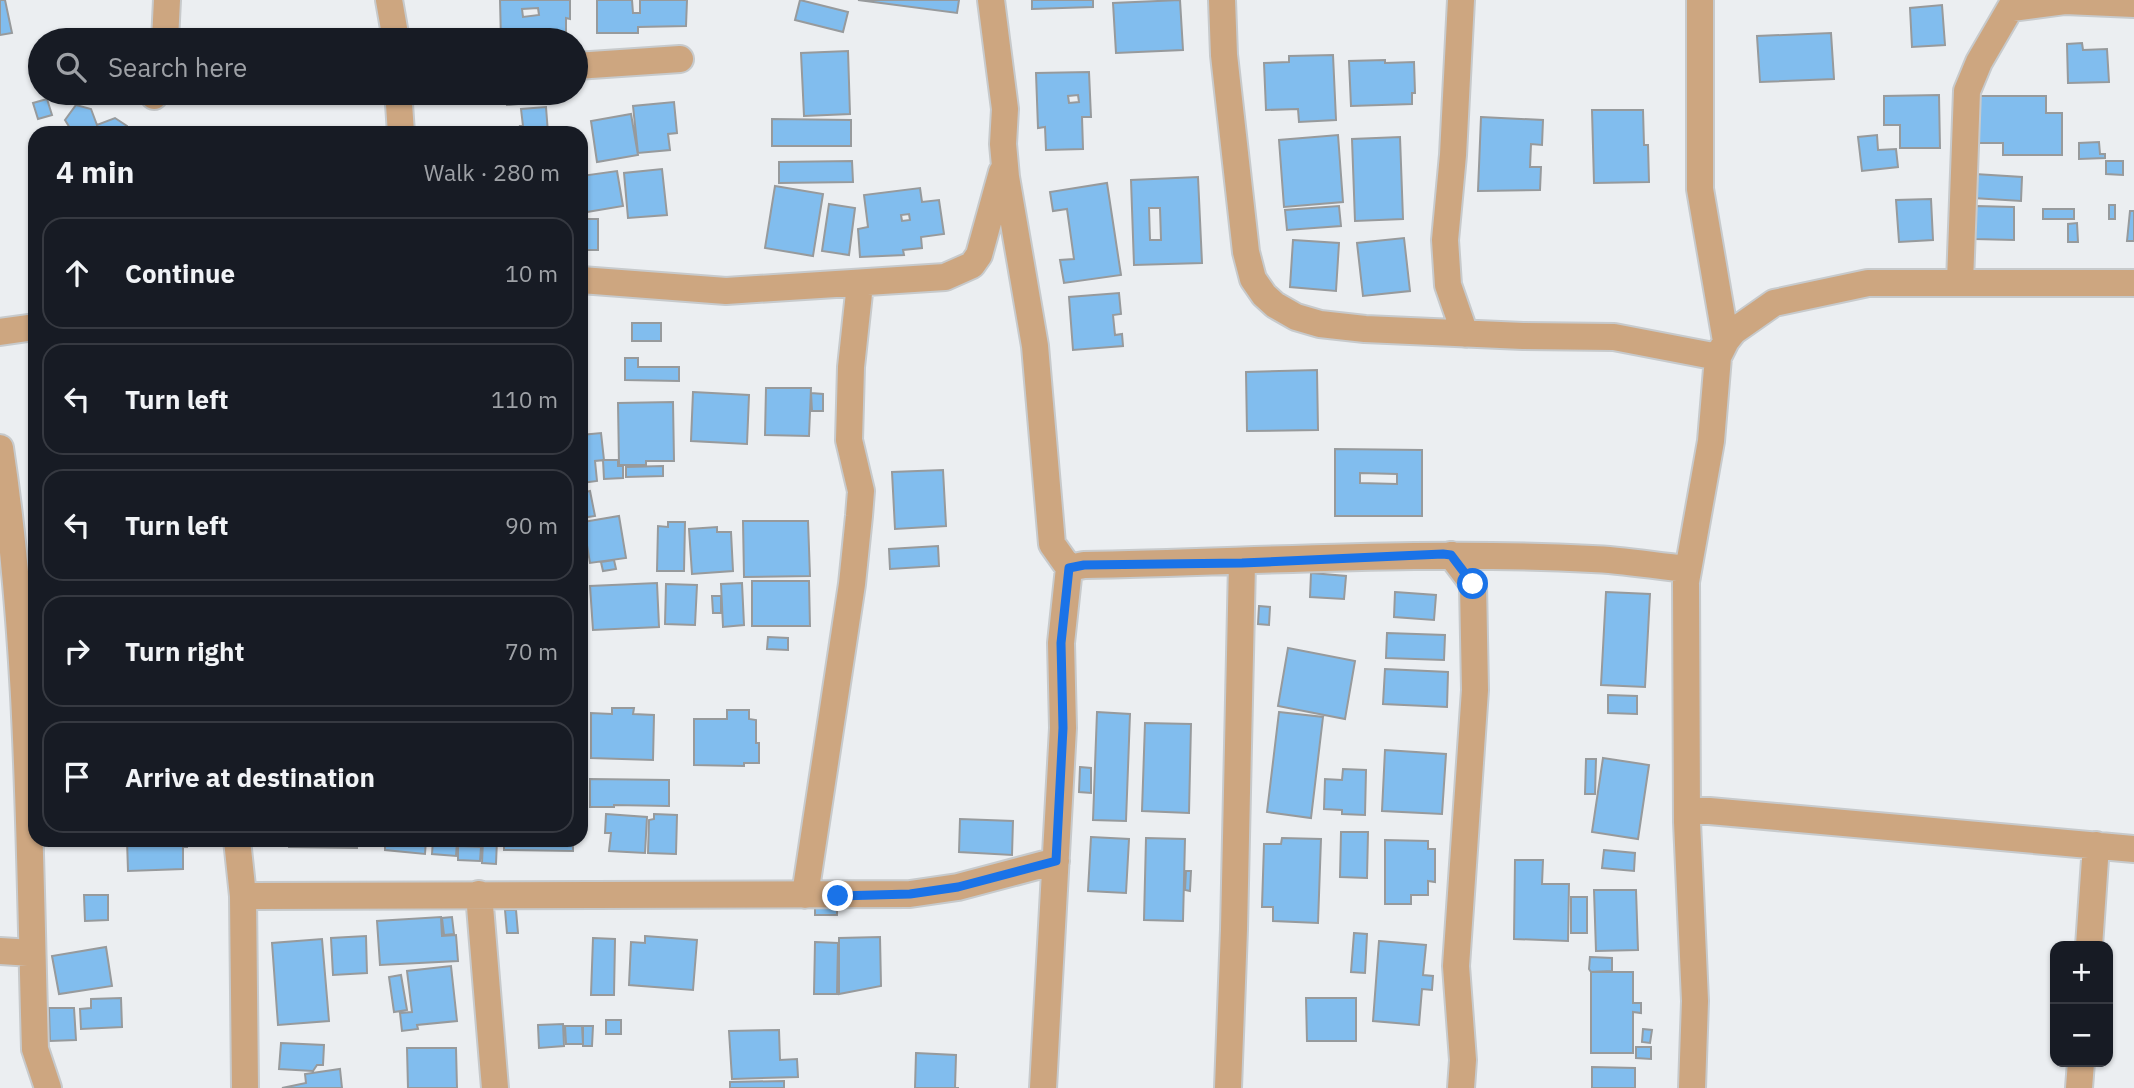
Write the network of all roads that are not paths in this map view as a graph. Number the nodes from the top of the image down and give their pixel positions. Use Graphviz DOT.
graph roads {
  1 [pos="167,0"];
  2 [pos="389,0"];
  3 [pos="991,0"];
  4 [pos="1222,0"];
  5 [pos="1461,0"];
  6 [pos="1700,0"];
  7 [pos="2087,1"];
  8 [pos="2014,4"];
  9 [pos="2134,4"];
  10 [pos="166,28"];
  11 [pos="394,28"];
  12 [pos="680,59"];
  13 [pos="588,65"];
  14 [pos="398,105"];
  15 [pos="400,126"];
  16 [pos="1005,160"];
  17 [pos="588,281"];
  18 [pos="1960,282"];
  19 [pos="860,284"];
  20 [pos="2134,284"];
  21 [pos="28,328"];
  22 [pos="0,332"];
  23 [pos="1465,334"];
  24 [pos="1722,349"];
  25 [pos="0,448"];
  26 [pos="1451,555"];
  27 [pos="1495,556"];
  28 [pos="1242,563"];
  29 [pos="1069,568"];
  30 [pos="1687,569"];
  31 [pos="1473,584"];
  32 [pos="1686,809"];
  33 [pos="28,810"];
  34 [pos="2095,845"];
  35 [pos="29,847"];
  36 [pos="238,847"];
  37 [pos="2134,849"];
  38 [pos="1056,861"];
  39 [pos="479,894"];
  40 [pos="805,895"];
  41 [pos="243,896"];
  42 [pos="2089,941"];
  43 [pos="0,951"];
  44 [pos="32,953"];
  45 [pos="2081,1067"];
  46 [pos="48,1088"];
  47 [pos="245,1088"];
  48 [pos="495,1088"];
  49 [pos="1043,1088"];
  50 [pos="1227,1088"];
  51 [pos="1461,1088"];
  52 [pos="1692,1088"];
  53 [pos="2079,1088"];
  1 -- 10 [label="street"];
  2 -- 11 [label="street"];
  3 -- 16 [label="street"];
  4 -- 23 [label="street"];
  5 -- 23 [label="street"];
  6 -- 24 [label="street"];
  7 -- 8 [label="street"];
  7 -- 9 [label="street"];
  8 -- 18 [label="street"];
  12 -- 13 [label="street"];
  14 -- 15 [label="street"];
  16 -- 19 [label="street"];
  16 -- 29 [label="street"];
  17 -- 19 [label="street"];
  18 -- 20 [label="street"];
  18 -- 24 [label="street"];
  19 -- 40 [label="street"];
  21 -- 22 [label="street"];
  23 -- 24 [label="street"];
  24 -- 30 [label="street"];
  25 -- 33 [label="street"];
  26 -- 27 [label="street"];
  26 -- 28 [label="street"];
  26 -- 31 [label="street"];
  27 -- 30 [label="street"];
  27 -- 31 [label="street"];
  28 -- 29 [label="street"];
  28 -- 50 [label="street"];
  29 -- 38 [label="street"];
  30 -- 32 [label="street"];
  31 -- 51 [label="street"];
  32 -- 34 [label="street"];
  32 -- 52 [label="street"];
  34 -- 37 [label="street"];
  34 -- 42 [label="street"];
  35 -- 44 [label="street"];
  36 -- 41 [label="street"];
  38 -- 40 [label="street"];
  38 -- 49 [label="street"];
  39 -- 40 [label="street"];
  39 -- 41 [label="street"];
  39 -- 48 [label="street"];
  41 -- 47 [label="street"];
  43 -- 44 [label="street"];
  44 -- 46 [label="street"];
  45 -- 53 [label="street"];
}
